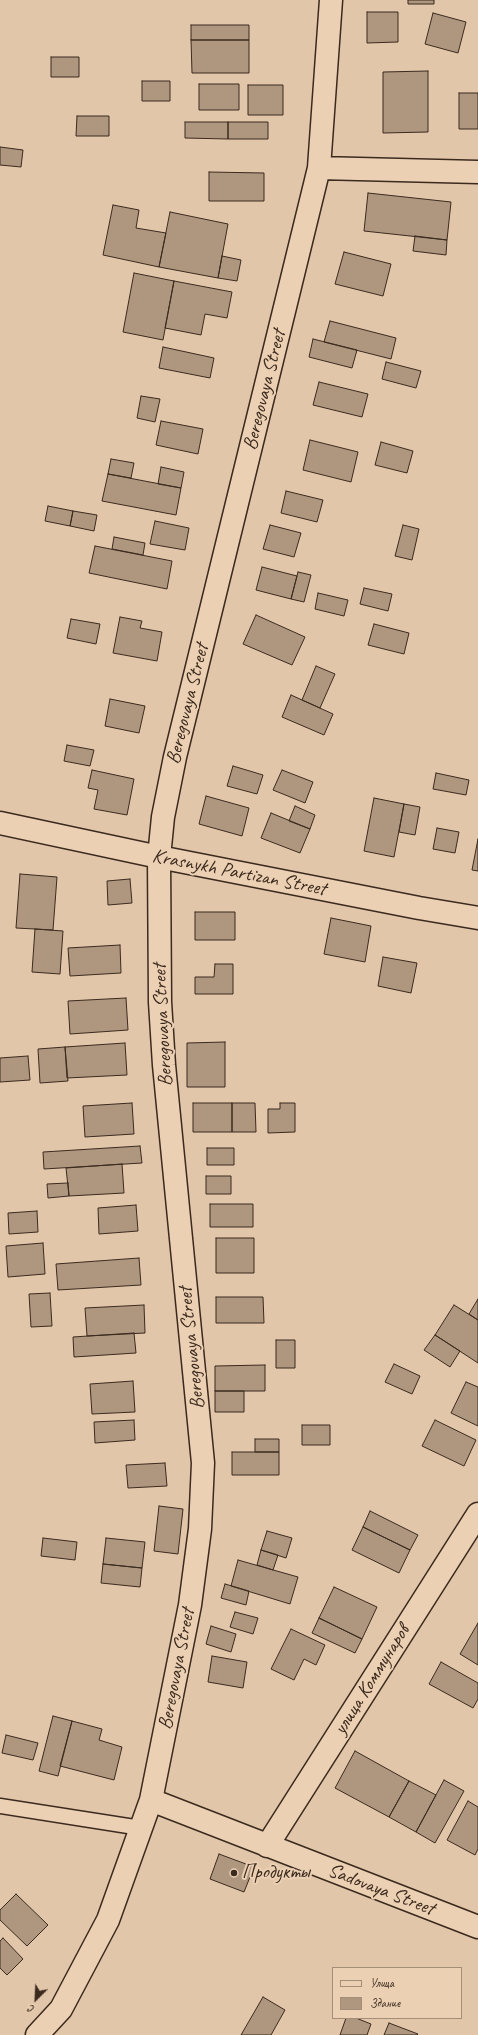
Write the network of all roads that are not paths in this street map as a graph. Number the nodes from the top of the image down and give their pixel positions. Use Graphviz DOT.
graph roads {
  1 [pos="331,0"];
  2 [pos="319,168"];
  3 [pos="478,172"];
  4 [pos="0,823"];
  5 [pos="160,858"];
  6 [pos="478,918"];
  7 [pos="478,1514"];
  8 [pos="151,1800"];
  9 [pos="0,1806"];
  10 [pos="141,1828"];
  11 [pos="267,1846"];
  12 [pos="478,1927"];
  13 [pos="37,2035"];
  1 -- 2 [label="street, Beregovaya Street"];
  2 -- 3 [label="street"];
  2 -- 5 [label="street, Beregovaya Street"];
  4 -- 5 [label="street, Krasnykh Partizan Street"];
  5 -- 6 [label="street, Krasnykh Partizan Street"];
  5 -- 8 [label="street, Beregovaya Street"];
  7 -- 11 [label="street, улица Коммунаров"];
  8 -- 10 [label="street, Beregovaya Street"];
  8 -- 11 [label="street, Sadovaya Street"];
  9 -- 10 [label="lane"];
  10 -- 13 [label="street, Beregovaya Street"];
  11 -- 12 [label="street, Sadovaya Street"];
}
